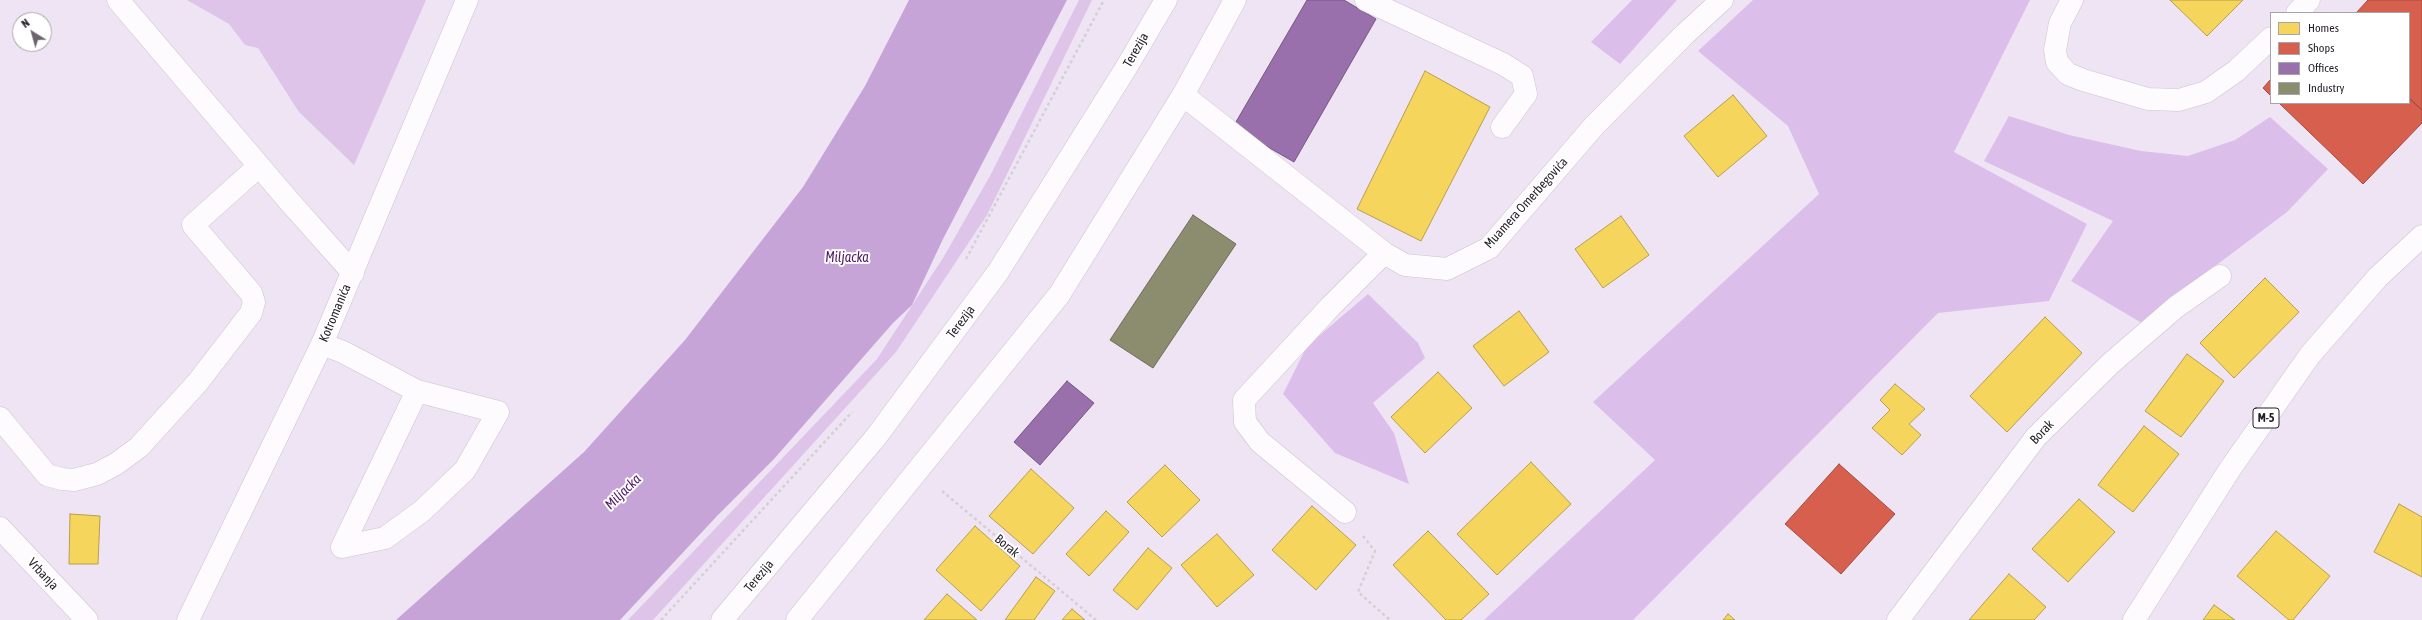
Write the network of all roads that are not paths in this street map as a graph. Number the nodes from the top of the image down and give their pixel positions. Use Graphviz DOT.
graph roads {
  1 [pos="118,0"];
  2 [pos="467,0"];
  3 [pos="1166,0"];
  4 [pos="1235,0"];
  5 [pos="1366,0"];
  6 [pos="1722,0"];
  7 [pos="2072,0"];
  8 [pos="2309,0"];
  9 [pos="2298,12"];
  10 [pos="2270,39"];
  11 [pos="1183,95"];
  12 [pos="1502,127"];
  13 [pos="259,166"];
  14 [pos="2422,236"];
  15 [pos="1384,253"];
  16 [pos="353,273"];
  17 [pos="2220,276"];
  18 [pos="322,344"];
  19 [pos="418,391"];
  20 [pos="0,418"];
  21 [pos="1345,512"];
  22 [pos="0,528"];
  23 [pos="87,620"];
  24 [pos="188,620"];
  25 [pos="722,620"];
  26 [pos="797,620"];
  27 [pos="1898,620"];
  28 [pos="2134,620"];
  1 -- 13 [label="street"];
  2 -- 16 [label="street, Kotromanića"];
  3 -- 25 [label="street, Terezija"];
  4 -- 11 [label="street"];
  5 -- 12 [label="street"];
  6 -- 15 [label="street, Muamera Omerbegovića"];
  7 -- 10 [label="street"];
  8 -- 9 [label="street"];
  11 -- 15 [label="street, Muamera Omerbegovića"];
  11 -- 26 [label="street"];
  13 -- 16 [label="street"];
  13 -- 20 [label="street"];
  14 -- 28 [label="street, M-5"];
  15 -- 21 [label="street"];
  16 -- 18 [label="street, Kotromanića"];
  17 -- 27 [label="street, Borak"];
  18 -- 19 [label="street"];
  18 -- 24 [label="street, Kotromanića"];
  19 -- 19 [label="street"];
  22 -- 23 [label="street, Vrbanja"];
}
